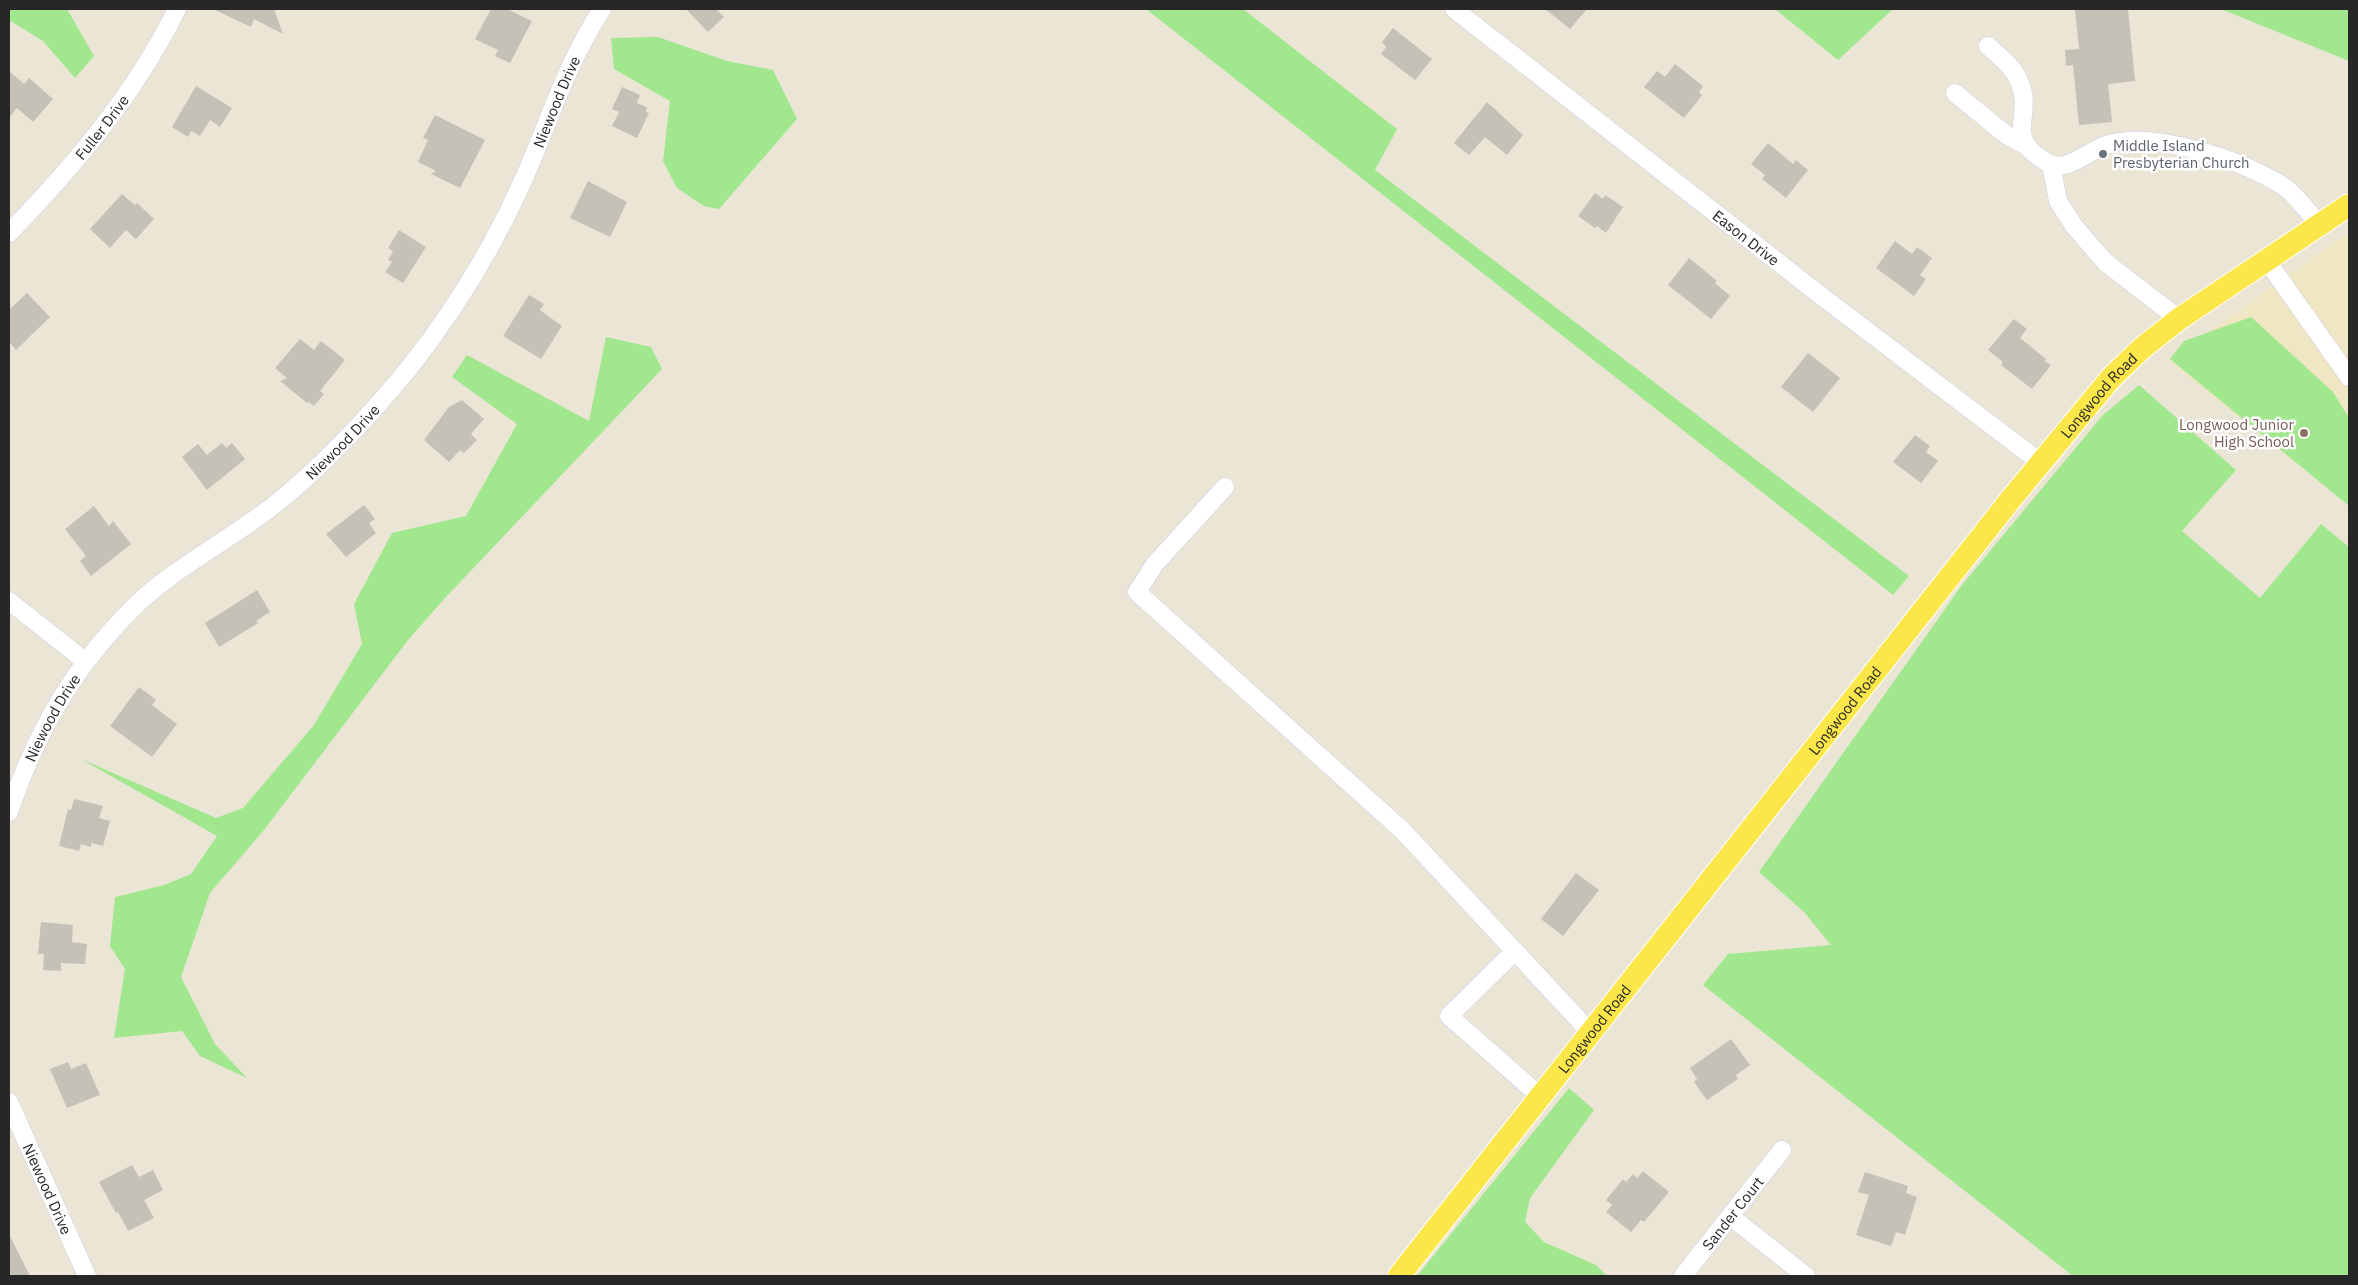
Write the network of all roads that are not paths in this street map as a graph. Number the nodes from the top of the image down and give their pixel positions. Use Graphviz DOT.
graph roads {
  1 [pos="177,9"];
  2 [pos="602,9"];
  3 [pos="1454,9"];
  4 [pos="1988,46"];
  5 [pos="1955,93"];
  6 [pos="2025,145"];
  7 [pos="2052,164"];
  8 [pos="2349,204"];
  9 [pos="11,225"];
  10 [pos="2320,225"];
  11 [pos="2267,261"];
  12 [pos="2179,319"];
  13 [pos="2349,377"];
  14 [pos="2041,463"];
  15 [pos="1225,487"];
  16 [pos="9,602"];
  17 [pos="85,661"];
  18 [pos="9,812"];
  19 [pos="1515,950"];
  20 [pos="1591,1033"];
  21 [pos="1541,1097"];
  22 [pos="9,1102"];
  23 [pos="1782,1150"];
  24 [pos="1730,1216"];
  25 [pos="87,1276"];
  26 [pos="1399,1276"];
  27 [pos="1683,1276"];
  28 [pos="1806,1276"];
  1 -- 9 [label="street, Fuller Drive"];
  2 -- 17 [label="street, Niewood Drive"];
  3 -- 14 [label="street, Eason Drive"];
  4 -- 6 [label="street"];
  5 -- 6 [label="street"];
  6 -- 7 [label="street"];
  7 -- 10 [label="street"];
  7 -- 12 [label="street"];
  8 -- 10 [label="main road, Longwood Road"];
  10 -- 11 [label="main road, Longwood Road"];
  11 -- 12 [label="main road, Longwood Road"];
  11 -- 13 [label="street"];
  12 -- 14 [label="main road, Longwood Road"];
  14 -- 20 [label="main road, Longwood Road"];
  15 -- 19 [label="street"];
  16 -- 17 [label="street"];
  17 -- 18 [label="street, Niewood Drive"];
  19 -- 20 [label="street"];
  19 -- 21 [label="street"];
  20 -- 21 [label="main road, Longwood Road"];
  21 -- 26 [label="main road, Longwood Road"];
  22 -- 25 [label="street, Niewood Drive"];
  23 -- 24 [label="street, Sander Court"];
  24 -- 27 [label="street, Sander Court"];
  24 -- 28 [label="street"];
}
